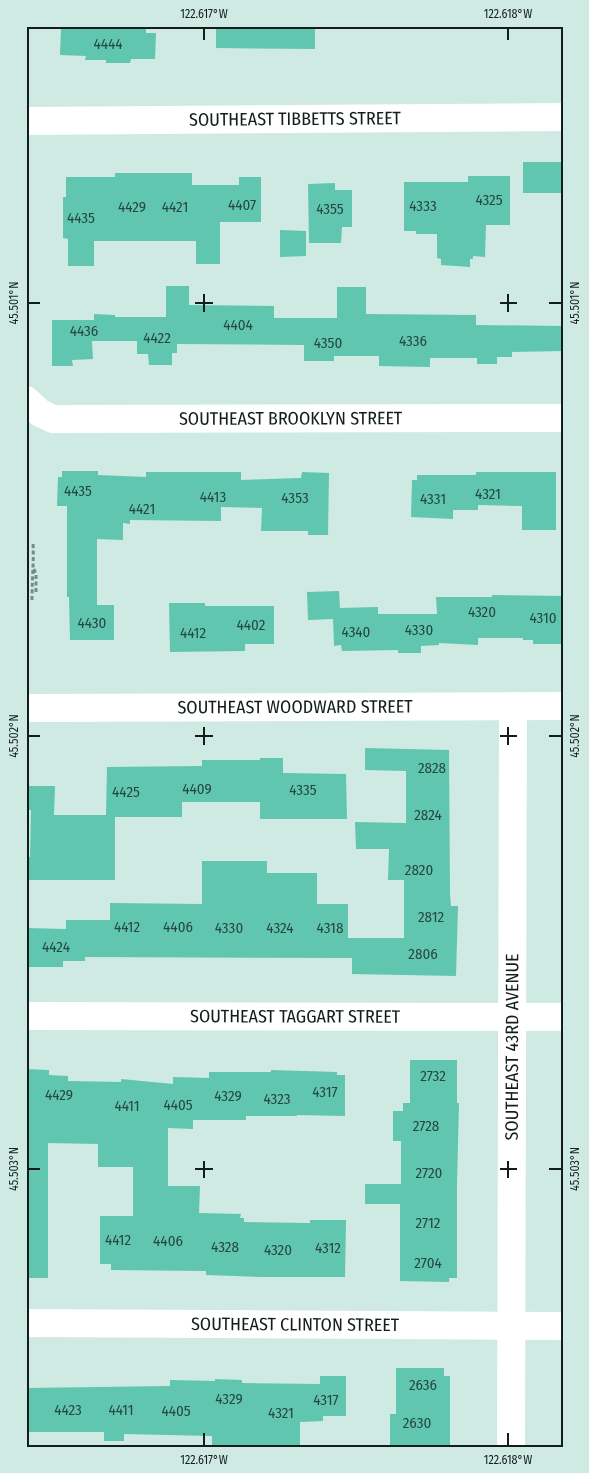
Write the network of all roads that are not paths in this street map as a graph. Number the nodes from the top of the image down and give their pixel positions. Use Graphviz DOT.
graph roads {
  1 [pos="563,117"];
  2 [pos="26,121"];
  3 [pos="26,400"];
  4 [pos="563,418"];
  5 [pos="513,706"];
  6 [pos="563,706"];
  7 [pos="26,708"];
  8 [pos="26,1016"];
  9 [pos="511,1017"];
  10 [pos="563,1017"];
  11 [pos="26,1324"];
  12 [pos="512,1326"];
  13 [pos="563,1326"];
  14 [pos="511,1447"];
  1 -- 2 [label="street, SOUTHEAST TIBBETTS STREET"];
  3 -- 4 [label="street, SOUTHEAST BROOKLYN STREET"];
  5 -- 6 [label="street, SOUTHEAST WOODWARD STREET"];
  5 -- 7 [label="street, SOUTHEAST WOODWARD STREET"];
  5 -- 9 [label="street, SOUTHEAST 43RD AVENUE"];
  8 -- 9 [label="street, SOUTHEAST TAGGART STREET"];
  9 -- 10 [label="street, SOUTHEAST TAGGART STREET"];
  9 -- 12 [label="street, SOUTHEAST 43RD AVENUE"];
  11 -- 12 [label="street, SOUTHEAST CLINTON STREET"];
  12 -- 13 [label="street, SOUTHEAST CLINTON STREET"];
  12 -- 14 [label="street, SOUTHEAST 43RD AVENUE"];
}
